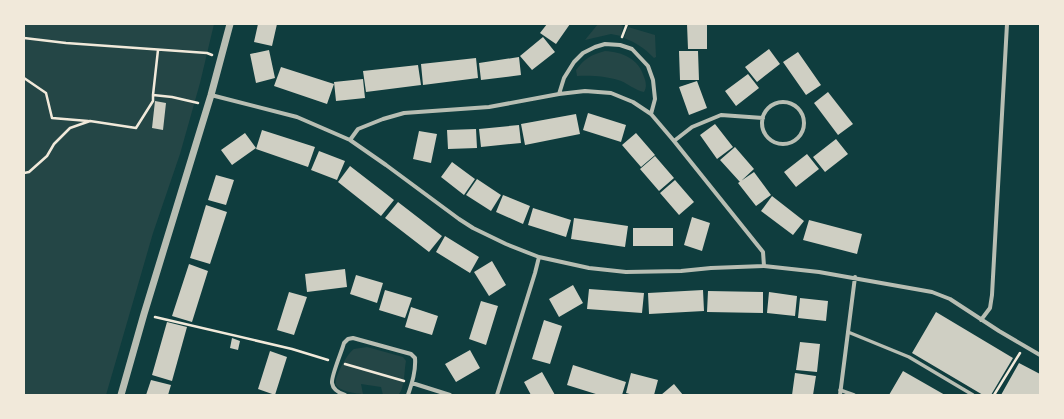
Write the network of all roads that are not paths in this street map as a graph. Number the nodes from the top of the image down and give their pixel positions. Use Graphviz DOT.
graph roads {
  1 [pos="230,24"];
  2 [pos="1007,24"];
  3 [pos="559,94"];
  4 [pos="211,95"];
  5 [pos="651,114"];
  6 [pos="763,118"];
  7 [pos="350,140"];
  8 [pos="674,141"];
  9 [pos="539,257"];
  10 [pos="764,266"];
  11 [pos="855,277"];
  12 [pos="981,320"];
  13 [pos="848,332"];
  14 [pos="1040,355"];
  15 [pos="412,383"];
  16 [pos="840,392"];
  17 [pos="121,395"];
  18 [pos="345,395"];
  19 [pos="408,395"];
  20 [pos="450,395"];
  21 [pos="497,395"];
  22 [pos="854,395"];
  23 [pos="972,395"];
  1 -- 4 [label="street"];
  2 -- 12 [label="street"];
  3 -- 5 [label="street"];
  3 -- 5 [label="street"];
  3 -- 7 [label="street"];
  4 -- 7 [label="street"];
  4 -- 17 [label="street"];
  5 -- 8 [label="street"];
  6 -- 6 [label="street"];
  6 -- 8 [label="street"];
  7 -- 9 [label="street"];
  8 -- 10 [label="street"];
  9 -- 10 [label="street"];
  9 -- 21 [label="street"];
  10 -- 11 [label="street"];
  11 -- 12 [label="street"];
  11 -- 13 [label="street"];
  12 -- 14 [label="street"];
  13 -- 16 [label="street"];
  13 -- 23 [label="street"];
  15 -- 18 [label="street"];
  15 -- 19 [label="street"];
  15 -- 20 [label="street"];
  16 -- 22 [label="street"];
}
